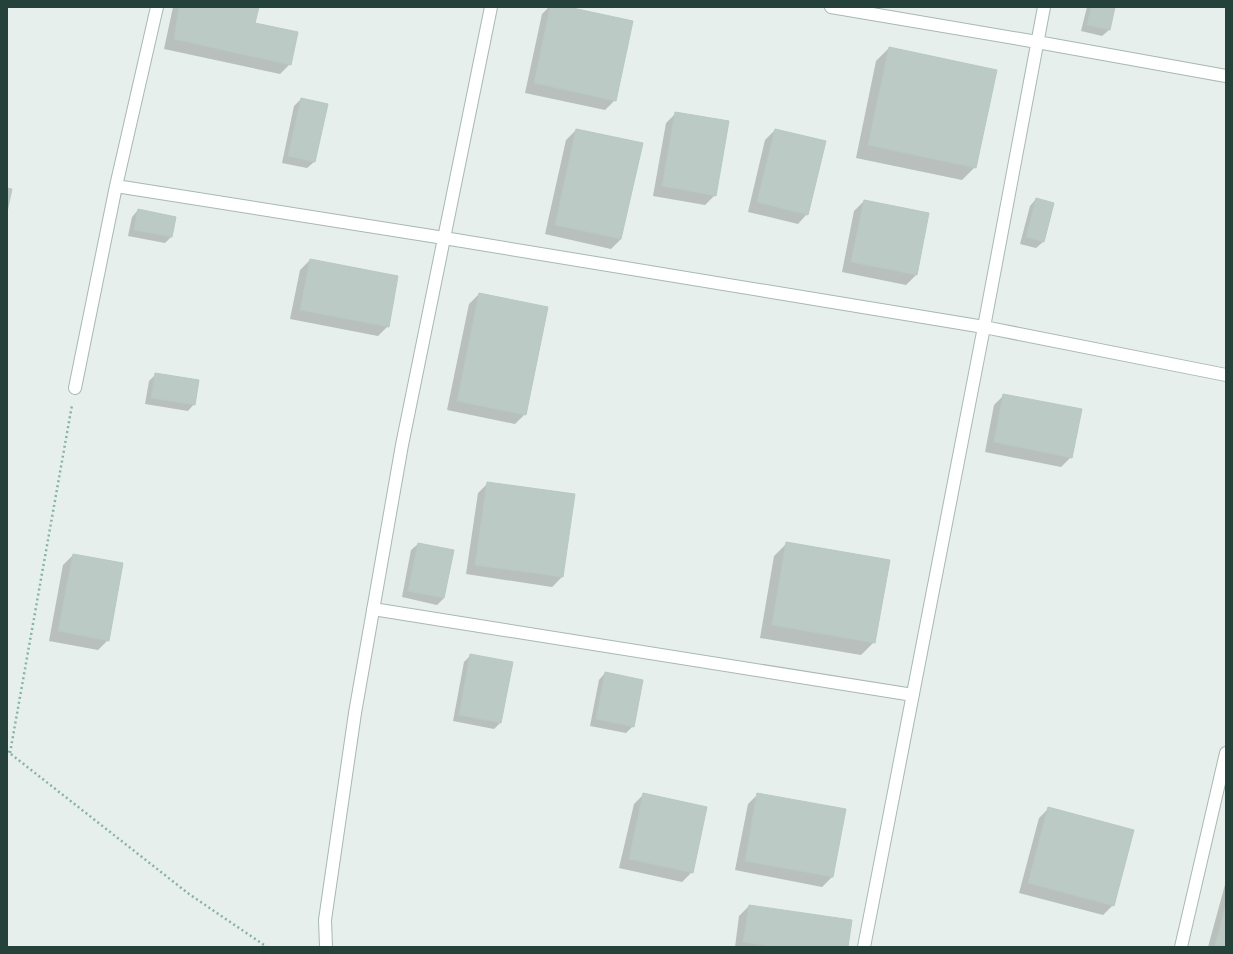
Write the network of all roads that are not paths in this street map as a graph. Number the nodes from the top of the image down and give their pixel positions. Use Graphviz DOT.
graph roads {
  1 [pos="157,7"];
  2 [pos="490,7"];
  3 [pos="831,7"];
  4 [pos="1044,7"];
  5 [pos="1037,42"];
  6 [pos="1226,76"];
  7 [pos="116,186"];
  8 [pos="444,238"];
  9 [pos="984,327"];
  10 [pos="1226,375"];
  11 [pos="75,388"];
  12 [pos="373,609"];
  13 [pos="913,695"];
  14 [pos="1226,754"];
  15 [pos="326,947"];
  16 [pos="864,947"];
  17 [pos="1180,947"];
  1 -- 7 [label="street"];
  2 -- 8 [label="street"];
  3 -- 5 [label="street"];
  4 -- 5 [label="street"];
  5 -- 6 [label="street"];
  5 -- 9 [label="street"];
  7 -- 8 [label="street"];
  7 -- 11 [label="street"];
  8 -- 9 [label="street"];
  8 -- 12 [label="street"];
  9 -- 10 [label="street"];
  9 -- 13 [label="street"];
  12 -- 13 [label="street"];
  12 -- 15 [label="street"];
  13 -- 16 [label="street"];
  14 -- 17 [label="street"];
}
